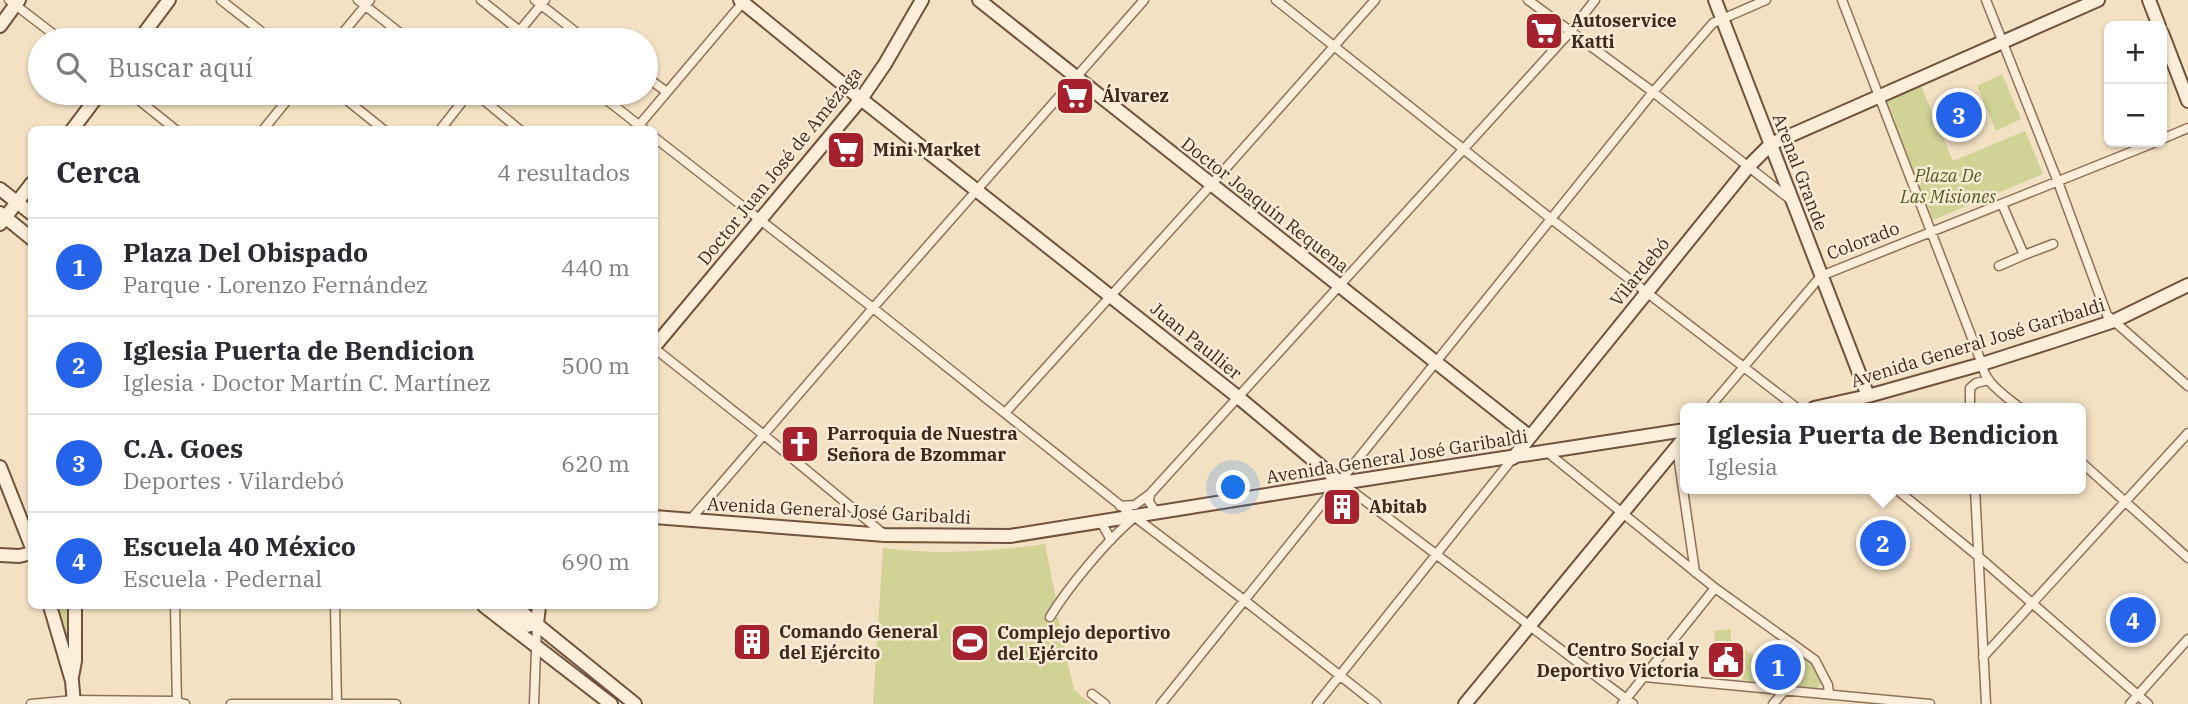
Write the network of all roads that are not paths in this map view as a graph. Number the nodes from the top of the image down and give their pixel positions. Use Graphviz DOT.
graph roads {
  1 [pos="169,0"];
  2 [pos="221,0"];
  3 [pos="481,0"];
  4 [pos="922,0"];
  5 [pos="979,0"];
  6 [pos="1144,0"];
  7 [pos="1276,0"];
  8 [pos="1375,0"];
  9 [pos="1528,0"];
  10 [pos="1595,0"];
  11 [pos="1715,0"];
  12 [pos="1766,0"];
  13 [pos="1842,0"];
  14 [pos="1986,0"];
  15 [pos="2098,0"];
  16 [pos="2149,0"];
  17 [pos="742,1"];
  18 [pos="14,2"];
  19 [pos="365,2"];
  20 [pos="540,2"];
  21 [pos="1722,19"];
  22 [pos="2157,21"];
  23 [pos="0,26"];
  24 [pos="46,28"];
  25 [pos="148,28"];
  26 [pos="257,28"];
  27 [pos="346,28"];
  28 [pos="395,28"];
  29 [pos="516,28"];
  30 [pos="522,28"];
  31 [pos="571,28"];
  32 [pos="1570,32"];
  33 [pos="2002,42"];
  34 [pos="1335,45"];
  35 [pos="2167,46"];
  36 [pos="1076,78"];
  37 [pos="658,86"];
  38 [pos="667,92"];
  39 [pos="1653,92"];
  40 [pos="1879,97"];
  41 [pos="861,99"];
  42 [pos="2188,101"];
  43 [pos="658,104"];
  44 [pos="91,105"];
  45 [pos="145,105"];
  46 [pos="283,105"];
  47 [pos="353,105"];
  48 [pos="459,105"];
  49 [pos="490,105"];
  50 [pos="612,105"];
  51 [pos="657,105"];
  52 [pos="75,126"];
  53 [pos="171,126"];
  54 [pos="266,126"];
  55 [pos="379,126"];
  56 [pos="442,126"];
  57 [pos="515,126"];
  58 [pos="638,126"];
  59 [pos="642,126"];
  60 [pos="2188,128"];
  61 [pos="2167,137"];
  62 [pos="658,140"];
  63 [pos="1771,144"];
  64 [pos="2144,147"];
  65 [pos="1464,149"];
  66 [pos="1749,166"];
  67 [pos="2058,182"];
  68 [pos="1211,185"];
  69 [pos="28,188"];
  70 [pos="0,189"];
  71 [pos="976,190"];
  72 [pos="17,202"];
  73 [pos="1793,202"];
  74 [pos="2002,204"];
  75 [pos="28,211"];
  76 [pos="2,218"];
  77 [pos="1550,218"];
  78 [pos="760,220"];
  79 [pos="1932,233"];
  80 [pos="28,236"];
  81 [pos="2053,244"];
  82 [pos="2024,255"];
  83 [pos="1999,266"];
  84 [pos="1821,276"];
  85 [pos="2188,285"];
  86 [pos="1339,286"];
  87 [pos="1646,291"];
  88 [pos="1111,295"];
  89 [pos="873,308"];
  90 [pos="2114,321"];
  91 [pos="658,343"];
  92 [pos="658,351"];
  93 [pos="1434,362"];
  94 [pos="1982,364"];
  95 [pos="1743,367"];
  96 [pos="1989,380"];
  97 [pos="2188,386"];
  98 [pos="1868,396"];
  99 [pos="1238,397"];
  100 [pos="1713,403"];
  101 [pos="1790,403"];
  102 [pos="1836,403"];
  103 [pos="1970,403"];
  104 [pos="2014,403"];
  105 [pos="1005,413"];
  106 [pos="1680,431"];
  107 [pos="2188,433"];
  108 [pos="764,435"];
  109 [pos="1529,436"];
  110 [pos="1680,443"];
  111 [pos="1676,447"];
  112 [pos="1546,452"];
  113 [pos="1513,458"];
  114 [pos="0,467"];
  115 [pos="2086,467"];
  116 [pos="1680,473"];
  117 [pos="1341,483"];
  118 [pos="1150,494"];
  119 [pos="1683,494"];
  120 [pos="1902,494"];
  121 [pos="1975,494"];
  122 [pos="2125,502"];
  123 [pos="1120,506"];
  124 [pos="1623,512"];
  125 [pos="1157,513"];
  126 [pos="658,516"];
  127 [pos="1135,517"];
  128 [pos="690,520"];
  129 [pos="1101,522"];
  130 [pos="885,535"];
  131 [pos="28,538"];
  132 [pos="1111,540"];
  133 [pos="1437,553"];
  134 [pos="0,555"];
  135 [pos="28,555"];
  136 [pos="1979,557"];
  137 [pos="2188,558"];
  138 [pos="1695,572"];
  139 [pos="1715,588"];
  140 [pos="1244,600"];
  141 [pos="2033,604"];
  142 [pos="51,609"];
  143 [pos="75,609"];
  144 [pos="175,609"];
  145 [pos="335,609"];
  146 [pos="488,609"];
  147 [pos="502,609"];
  148 [pos="518,609"];
  149 [pos="539,609"];
  150 [pos="1050,617"];
  151 [pos="537,624"];
  152 [pos="1529,626"];
  153 [pos="2188,639"];
  154 [pos="535,646"];
  155 [pos="1983,657"];
  156 [pos="1340,675"];
  157 [pos="1644,677"];
  158 [pos="72,681"];
  159 [pos="1785,690"];
  160 [pos="1092,694"];
  161 [pos="1829,694"];
  162 [pos="2138,695"];
  163 [pos="74,702"];
  164 [pos="1627,702"];
  165 [pos="1880,702"];
  166 [pos="31,704"];
  167 [pos="180,704"];
  168 [pos="231,704"];
  169 [pos="337,704"];
  170 [pos="396,704"];
  171 [pos="534,704"];
  172 [pos="611,704"];
  173 [pos="635,704"];
  174 [pos="1105,704"];
  175 [pos="1161,704"];
  176 [pos="1317,704"];
  177 [pos="1376,704"];
  178 [pos="1465,704"];
  179 [pos="1773,704"];
  180 [pos="1930,704"];
  181 [pos="1986,704"];
  182 [pos="2130,704"];
  183 [pos="2148,704"];
  1 -- 25 [label="street"];
  2 -- 26 [label="street"];
  3 -- 29 [label="street"];
  4 -- 41 [label="street, Doctor Juan José de Amézaga"];
  5 -- 36 [label="street, Doctor Joaquín Requena"];
  6 -- 36 [label="street"];
  7 -- 34 [label="street"];
  8 -- 34 [label="street"];
  9 -- 32 [label="street"];
  10 -- 32 [label="street"];
  11 -- 21 [label="street, Arenal Grande"];
  12 -- 21 [label="street"];
  13 -- 40 [label="street"];
  14 -- 33 [label="street"];
  15 -- 33 [label="street, Vilardebó"];
  16 -- 22 [label="street"];
  17 -- 38 [label="street"];
  17 -- 41 [label="street, Juan Paullier"];
  18 -- 23 [label="street"];
  18 -- 24 [label="street"];
  19 -- 27 [label="street"];
  19 -- 28 [label="street"];
  20 -- 30 [label="street"];
  20 -- 31 [label="street"];
  21 -- 39 [label="street"];
  21 -- 63 [label="street, Arenal Grande"];
  32 -- 39 [label="street"];
  32 -- 65 [label="street"];
  33 -- 40 [label="street, Vilardebó"];
  33 -- 67 [label="street"];
  34 -- 65 [label="street"];
  34 -- 68 [label="street"];
  35 -- 42 [label="street"];
  36 -- 68 [label="street, Doctor Joaquín Requena"];
  36 -- 71 [label="street"];
  37 -- 38 [label="street"];
  38 -- 43 [label="street"];
  39 -- 66 [label="street"];
  39 -- 77 [label="street"];
  40 -- 63 [label="street, Vilardebó"];
  40 -- 79 [label="street"];
  41 -- 71 [label="street, Juan Paullier"];
  41 -- 78 [label="street, Doctor Juan José de Amézaga"];
  44 -- 52 [label="street"];
  45 -- 53 [label="street"];
  46 -- 54 [label="street"];
  47 -- 55 [label="street"];
  48 -- 56 [label="street"];
  49 -- 57 [label="street"];
  50 -- 58 [label="street"];
  51 -- 59 [label="street"];
  60 -- 61 [label="street"];
  62 -- 78 [label="street"];
  63 -- 66 [label="street, Vilardebó"];
  63 -- 73 [label="street, Arenal Grande"];
  64 -- 67 [label="street, Colorado"];
  65 -- 77 [label="street"];
  65 -- 86 [label="street"];
  66 -- 73 [label="street"];
  66 -- 87 [label="street, Vilardebó"];
  67 -- 74 [label="street, Colorado"];
  67 -- 90 [label="street"];
  68 -- 86 [label="street, Doctor Joaquín Requena"];
  68 -- 88 [label="street"];
  69 -- 72 [label="street"];
  70 -- 72 [label="street"];
  71 -- 88 [label="street, Juan Paullier"];
  71 -- 89 [label="street"];
  72 -- 75 [label="street"];
  72 -- 76 [label="street"];
  73 -- 84 [label="street, Arenal Grande"];
  74 -- 79 [label="street, Colorado"];
  74 -- 82 [label="street"];
  76 -- 80 [label="street"];
  77 -- 87 [label="street"];
  77 -- 93 [label="street"];
  78 -- 89 [label="street"];
  78 -- 91 [label="street, Doctor Juan José de Amézaga"];
  79 -- 84 [label="street, Colorado"];
  79 -- 94 [label="street"];
  81 -- 82 [label="street"];
  82 -- 83 [label="street"];
  84 -- 95 [label="street, Colorado"];
  84 -- 98 [label="street, Arenal Grande"];
  85 -- 90 [label="street, Avenida General José Garibaldi"];
  86 -- 93 [label="street, Doctor Joaquín Requena"];
  86 -- 99 [label="street"];
  87 -- 95 [label="street"];
  87 -- 109 [label="street, Vilardebó"];
  88 -- 99 [label="street, Juan Paullier"];
  88 -- 105 [label="street"];
  89 -- 105 [label="street"];
  89 -- 108 [label="street"];
  90 -- 94 [label="street, Avenida General José Garibaldi"];
  90 -- 97 [label="street"];
  92 -- 108 [label="street"];
  93 -- 109 [label="street, Doctor Joaquín Requena"];
  93 -- 117 [label="street"];
  94 -- 96 [label="street"];
  94 -- 98 [label="street, Avenida General José Garibaldi"];
  95 -- 100 [label="street, Colorado"];
  95 -- 101 [label="street"];
  96 -- 103 [label="street"];
  96 -- 104 [label="street"];
  98 -- 102 [label="street, Avenida General José Garibaldi"];
  99 -- 117 [label="street, Juan Paullier"];
  99 -- 118 [label="street"];
  105 -- 123 [label="street"];
  106 -- 112 [label="street, Avenida General José Garibaldi"];
  107 -- 122 [label="street"];
  108 -- 128 [label="street"];
  108 -- 130 [label="street"];
  109 -- 113 [label="street, Vilardebó"];
  110 -- 111 [label="street"];
  111 -- 116 [label="street"];
  111 -- 124 [label="street"];
  112 -- 113 [label="street, Avenida General José Garibaldi"];
  112 -- 124 [label="street"];
  113 -- 117 [label="street, Avenida General José Garibaldi"];
  113 -- 133 [label="street, Vilardebó"];
  114 -- 131 [label="street"];
  115 -- 122 [label="street"];
  117 -- 125 [label="street, Avenida General José Garibaldi"];
  117 -- 133 [label="street, Juan Paullier"];
  117 -- 140 [label="street"];
  118 -- 123 [label="street"];
  118 -- 125 [label="street"];
  119 -- 138 [label="street"];
  120 -- 136 [label="street"];
  121 -- 136 [label="street"];
  122 -- 137 [label="street"];
  122 -- 141 [label="street"];
  123 -- 127 [label="street"];
  124 -- 138 [label="street"];
  124 -- 152 [label="street"];
  125 -- 127 [label="street, Avenida General José Garibaldi"];
  126 -- 128 [label="street, Avenida General José Garibaldi"];
  127 -- 129 [label="street, Avenida General José Garibaldi"];
  127 -- 132 [label="street"];
  127 -- 140 [label="street"];
  128 -- 130 [label="street, Avenida General José Garibaldi"];
  129 -- 130 [label="street, Avenida General José Garibaldi"];
  129 -- 132 [label="street"];
  132 -- 150 [label="street"];
  133 -- 152 [label="street, Juan Paullier"];
  133 -- 156 [label="street, Vilardebó"];
  134 -- 135 [label="street"];
  136 -- 141 [label="street"];
  136 -- 155 [label="street"];
  138 -- 139 [label="street"];
  139 -- 157 [label="street"];
  139 -- 161 [label="street"];
  140 -- 156 [label="street"];
  140 -- 175 [label="street"];
  141 -- 155 [label="street"];
  141 -- 162 [label="street"];
  142 -- 158 [label="street"];
  143 -- 158 [label="street"];
  144 -- 167 [label="street"];
  145 -- 169 [label="street"];
  146 -- 154 [label="street"];
  147 -- 151 [label="street"];
  148 -- 151 [label="street"];
  149 -- 151 [label="street"];
  151 -- 154 [label="street"];
  151 -- 173 [label="street"];
  152 -- 164 [label="street, Juan Paullier"];
  152 -- 178 [label="street"];
  153 -- 162 [label="street"];
  154 -- 171 [label="street"];
  154 -- 172 [label="street"];
  155 -- 181 [label="street"];
  156 -- 176 [label="street, Vilardebó"];
  156 -- 177 [label="street"];
  157 -- 159 [label="street"];
  157 -- 164 [label="street"];
  158 -- 163 [label="street"];
  159 -- 161 [label="street"];
  159 -- 179 [label="street"];
  160 -- 174 [label="street"];
  161 -- 165 [label="street"];
  162 -- 182 [label="street"];
  162 -- 183 [label="street"];
  163 -- 166 [label="street"];
  163 -- 167 [label="street"];
  165 -- 180 [label="street"];
  168 -- 169 [label="street"];
  169 -- 170 [label="street"];
}
